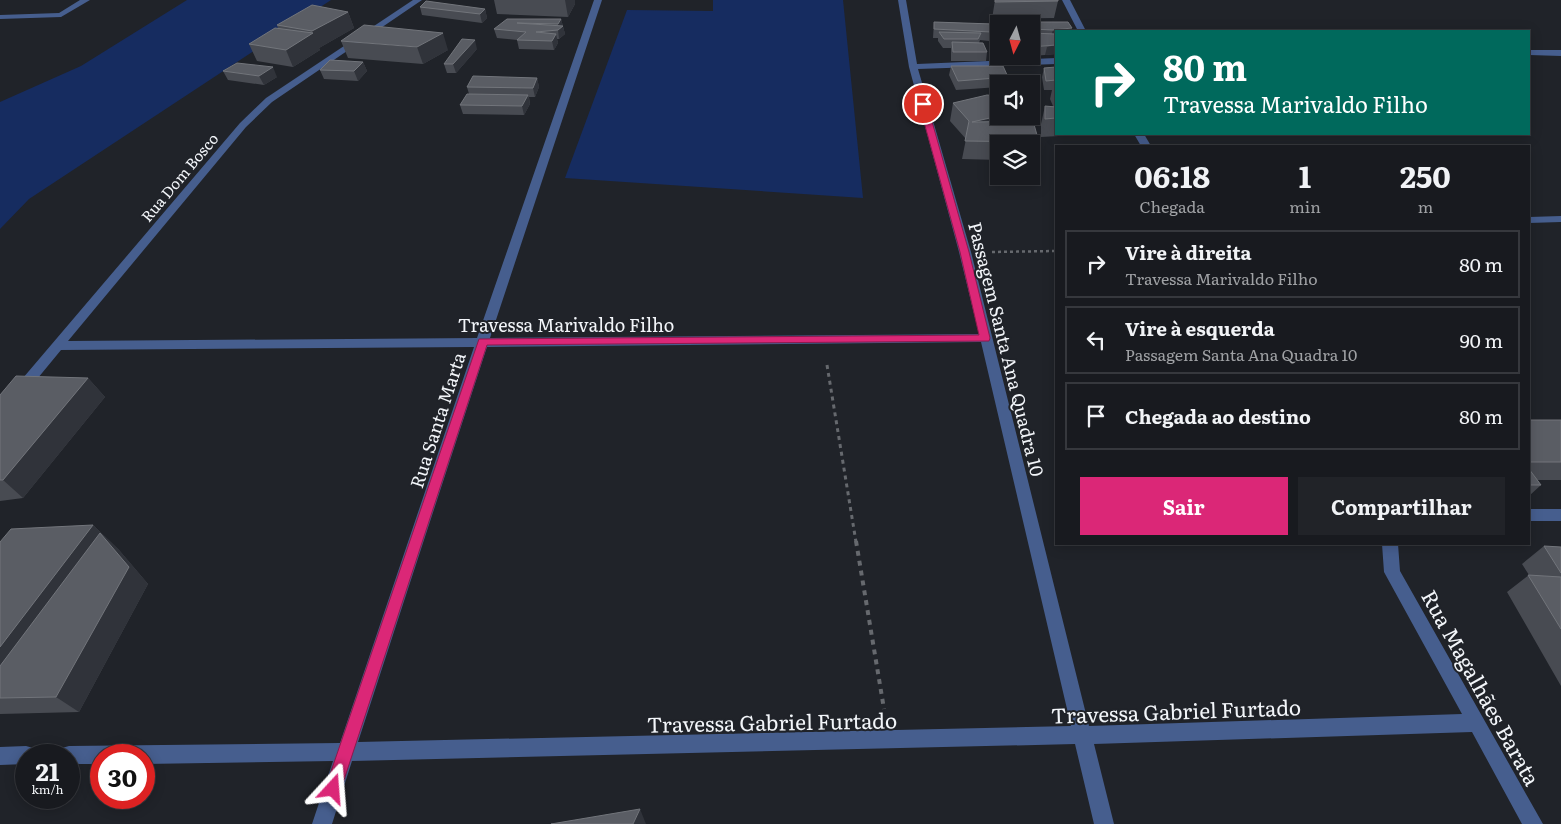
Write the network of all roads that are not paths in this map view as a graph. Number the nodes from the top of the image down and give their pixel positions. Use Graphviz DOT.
graph roads {
  1 [pos="86,0"];
  2 [pos="418,0"];
  3 [pos="598,0"];
  4 [pos="902,0"];
  5 [pos="1066,0"];
  6 [pos="0,17"];
  7 [pos="1081,30"];
  8 [pos="1530,53"];
  9 [pos="1561,53"];
  10 [pos="1055,61"];
  11 [pos="913,67"];
  12 [pos="1530,220"];
  13 [pos="1561,220"];
  14 [pos="985,338"];
  15 [pos="482,342"];
  16 [pos="57,346"];
  17 [pos="0,414"];
  18 [pos="1530,515"];
  19 [pos="1561,515"];
  20 [pos="1390,545"];
  21 [pos="1475,723"];
  22 [pos="1083,735"];
  23 [pos="345,753"];
  24 [pos="15,755"];
  25 [pos="80,755"];
  26 [pos="0,756"];
  27 [pos="322,824"];
  28 [pos="1104,824"];
  29 [pos="1533,824"];
  1 -- 6 [label="street"];
  2 -- 16 [label="street, Rua Dom Bosco"];
  3 -- 15 [label="street, Rua Santa Marta"];
  4 -- 11 [label="street, Passagem Santa Ana Quadra 10"];
  5 -- 7 [label="street"];
  8 -- 9 [label="street"];
  10 -- 11 [label="street"];
  11 -- 14 [label="street, Passagem Santa Ana Quadra 10"];
  12 -- 13 [label="street"];
  14 -- 15 [label="street, Travessa Marivaldo Filho"];
  14 -- 22 [label="street, Passagem Santa Ana Quadra 10"];
  15 -- 16 [label="street, Travessa Marivaldo Filho"];
  15 -- 23 [label="street, Rua Santa Marta"];
  16 -- 17 [label="street, Rua Dom Bosco"];
  18 -- 19 [label="street"];
  20 -- 21 [label="street, Rua Magalhães Barata"];
  21 -- 22 [label="street, Travessa Gabriel Furtado"];
  21 -- 29 [label="street, Rua Magalhães Barata"];
  22 -- 23 [label="street, Travessa Gabriel Furtado"];
  22 -- 28 [label="street, Passagem Santa Ana Quadra 10"];
  23 -- 25 [label="street, Travessa Gabriel Furtado"];
  23 -- 27 [label="street, Rua Santa Marta"];
  24 -- 26 [label="street"];
}
